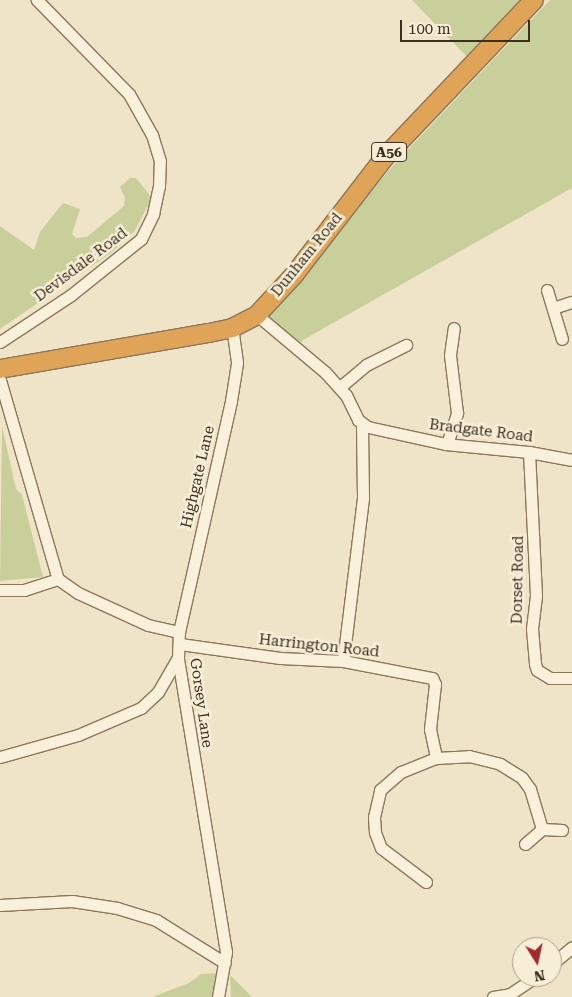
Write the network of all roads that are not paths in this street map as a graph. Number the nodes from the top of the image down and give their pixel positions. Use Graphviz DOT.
graph roads {
  1 [pos="37,0"];
  2 [pos="534,0"];
  3 [pos="547,290"];
  4 [pos="572,302"];
  5 [pos="553,308"];
  6 [pos="257,315"];
  7 [pos="232,328"];
  8 [pos="450,331"];
  9 [pos="562,339"];
  10 [pos="0,342"];
  11 [pos="406,345"];
  12 [pos="0,369"];
  13 [pos="2,384"];
  14 [pos="340,387"];
  15 [pos="362,424"];
  16 [pos="447,444"];
  17 [pos="529,452"];
  18 [pos="572,460"];
  19 [pos="58,579"];
  20 [pos="0,590"];
  21 [pos="179,638"];
  22 [pos="178,658"];
  23 [pos="343,661"];
  24 [pos="572,678"];
  25 [pos="0,757"];
  26 [pos="436,758"];
  27 [pos="542,830"];
  28 [pos="562,830"];
  29 [pos="525,844"];
  30 [pos="426,884"];
  31 [pos="0,905"];
  32 [pos="572,947"];
  33 [pos="562,956"];
  34 [pos="225,963"];
  35 [pos="520,987"];
  36 [pos="218,997"];
  37 [pos="493,997"];
  1 -- 10 [label="street, Devisdale Road"];
  2 -- 6 [label="highway, Dunham Road / A56"];
  3 -- 5 [label="street"];
  4 -- 5 [label="street"];
  5 -- 9 [label="street"];
  6 -- 7 [label="highway, Dunham Road / A56"];
  6 -- 14 [label="street"];
  7 -- 12 [label="highway, Dunham Road / A56"];
  7 -- 21 [label="street, Highgate Lane"];
  8 -- 16 [label="street"];
  11 -- 14 [label="street"];
  13 -- 19 [label="street"];
  14 -- 15 [label="street"];
  15 -- 16 [label="street, Bradgate Road"];
  15 -- 23 [label="street"];
  16 -- 17 [label="street, Bradgate Road"];
  17 -- 18 [label="street, Bradgate Road"];
  17 -- 24 [label="street, Dorset Road"];
  19 -- 20 [label="street"];
  19 -- 21 [label="street"];
  21 -- 22 [label="street, Gorsey Lane"];
  21 -- 23 [label="street, Harrington Road"];
  22 -- 25 [label="street"];
  22 -- 34 [label="street, Gorsey Lane"];
  23 -- 26 [label="street, Harrington Road"];
  26 -- 27 [label="street"];
  26 -- 30 [label="street"];
  27 -- 28 [label="street"];
  27 -- 29 [label="street"];
  31 -- 34 [label="street"];
  32 -- 33 [label="street"];
  34 -- 36 [label="street, Gorsey Lane"];
  35 -- 37 [label="street"];
}
